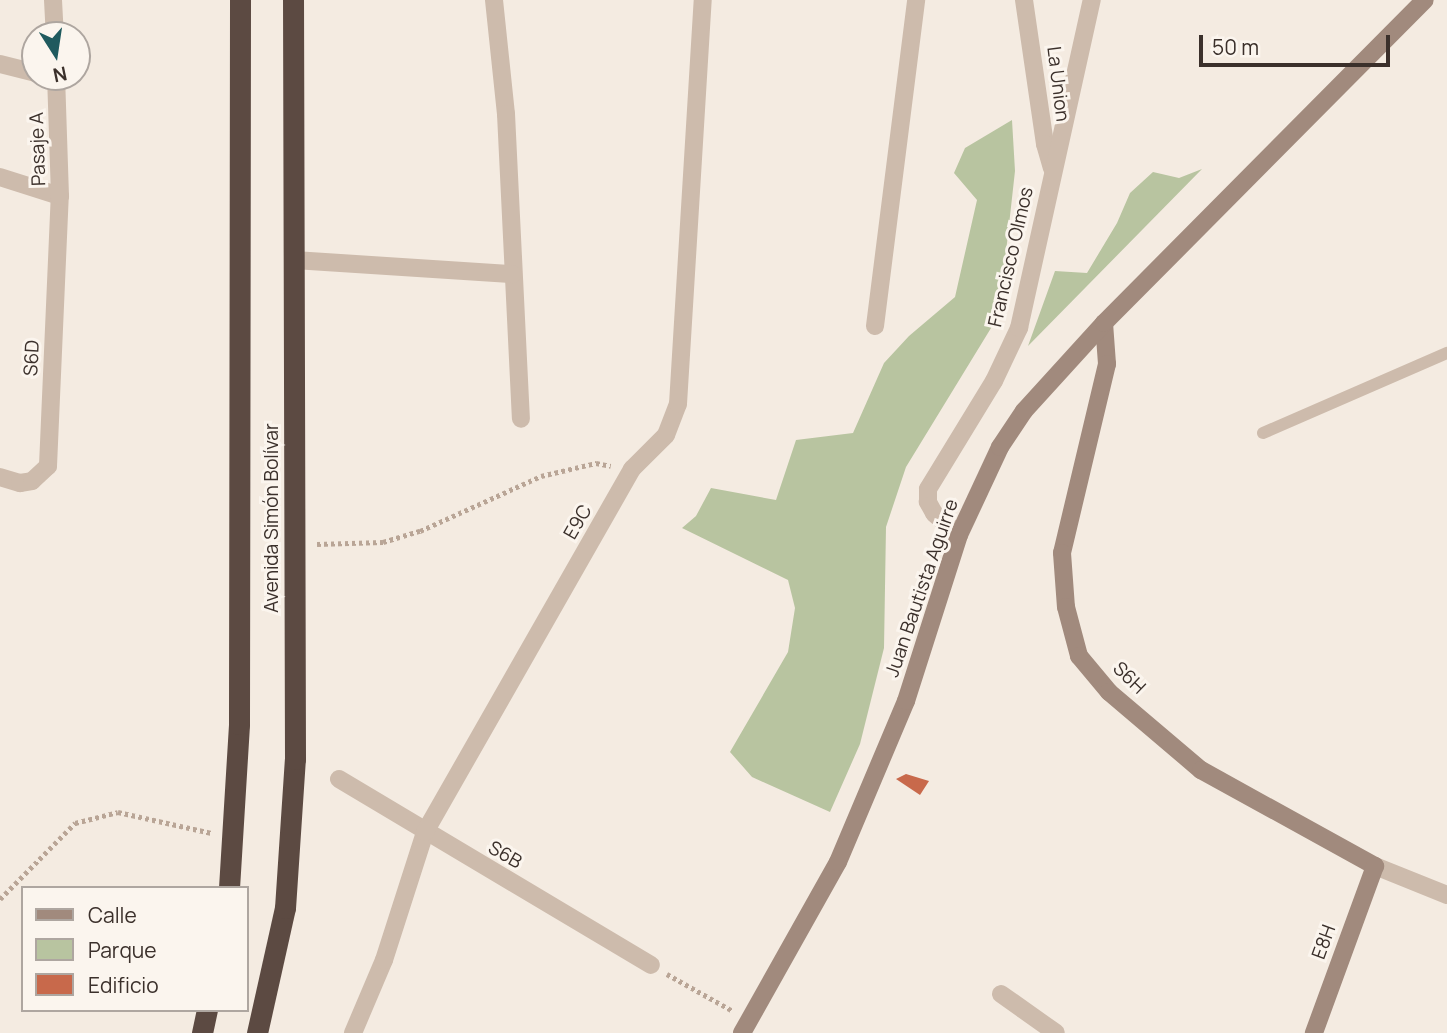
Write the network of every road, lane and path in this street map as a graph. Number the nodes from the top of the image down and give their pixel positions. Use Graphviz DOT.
graph roads {
  1 [pos="53,0"];
  2 [pos="240,0"];
  3 [pos="293,0"];
  4 [pos="494,0"];
  5 [pos="703,0"];
  6 [pos="916,0"];
  7 [pos="1024,0"];
  8 [pos="1093,0"];
  9 [pos="1425,0"];
  10 [pos="54,21"];
  11 [pos="0,64"];
  12 [pos="21,69"];
  13 [pos="55,91"];
  14 [pos="1053,172"];
  15 [pos="0,177"];
  16 [pos="60,196"];
  17 [pos="294,260"];
  18 [pos="513,274"];
  19 [pos="1104,323"];
  20 [pos="875,326"];
  21 [pos="1447,353"];
  22 [pos="521,419"];
  23 [pos="1263,433"];
  24 [pos="632,469"];
  25 [pos="0,477"];
  26 [pos="959,534"];
  27 [pos="295,545"];
  28 [pos="339,779"];
  29 [pos="425,832"];
  30 [pos="233,837"];
  31 [pos="1375,866"];
  32 [pos="229,886"];
  33 [pos="1447,895"];
  34 [pos="0,899"];
  35 [pos="651,965"];
  36 [pos="1001,994"];
  37 [pos="207,1012"];
  38 [pos="746,1027"];
  39 [pos="202,1033"];
  40 [pos="257,1033"];
  41 [pos="354,1033"];
  42 [pos="1056,1033"];
  43 [pos="1314,1033"];
  1 -- 10 [label="street"];
  2 -- 30 [label="highway, Avenida Simón Bolívar"];
  3 -- 17 [label="highway, Avenida Simón Bolívar"];
  4 -- 18 [label="street"];
  5 -- 24 [label="street, E9C"];
  6 -- 20 [label="street"];
  7 -- 14 [label="street, La Union"];
  8 -- 14 [label="street, Francisco Olmos"];
  9 -- 19 [label="main road, Juan Bautista Aguirre"];
  11 -- 12 [label="street"];
  13 -- 16 [label="street, Pasaje A"];
  14 -- 26 [label="street, Francisco Olmos"];
  15 -- 16 [label="street, Pasaje A"];
  16 -- 25 [label="street, S6D"];
  17 -- 18 [label="street"];
  17 -- 27 [label="highway, Avenida Simón Bolívar"];
  18 -- 22 [label="street"];
  19 -- 26 [label="main road, Juan Bautista Aguirre"];
  19 -- 31 [label="main road, S6H"];
  21 -- 23 [label="lane"];
  24 -- 27 [label="path"];
  24 -- 29 [label="street, E9C"];
  26 -- 38 [label="main road, Juan Bautista Aguirre"];
  27 -- 40 [label="highway, Avenida Simón Bolívar"];
  28 -- 29 [label="street, S6B"];
  29 -- 35 [label="street, S6B"];
  29 -- 41 [label="street, E9C"];
  30 -- 32 [label="highway, Avenida Simón Bolívar"];
  30 -- 34 [label="path"];
  31 -- 33 [label="street, S6H"];
  31 -- 43 [label="main road, E8H"];
  35 -- 38 [label="path"];
  36 -- 42 [label="street"];
  37 -- 39 [label="highway"];
}
